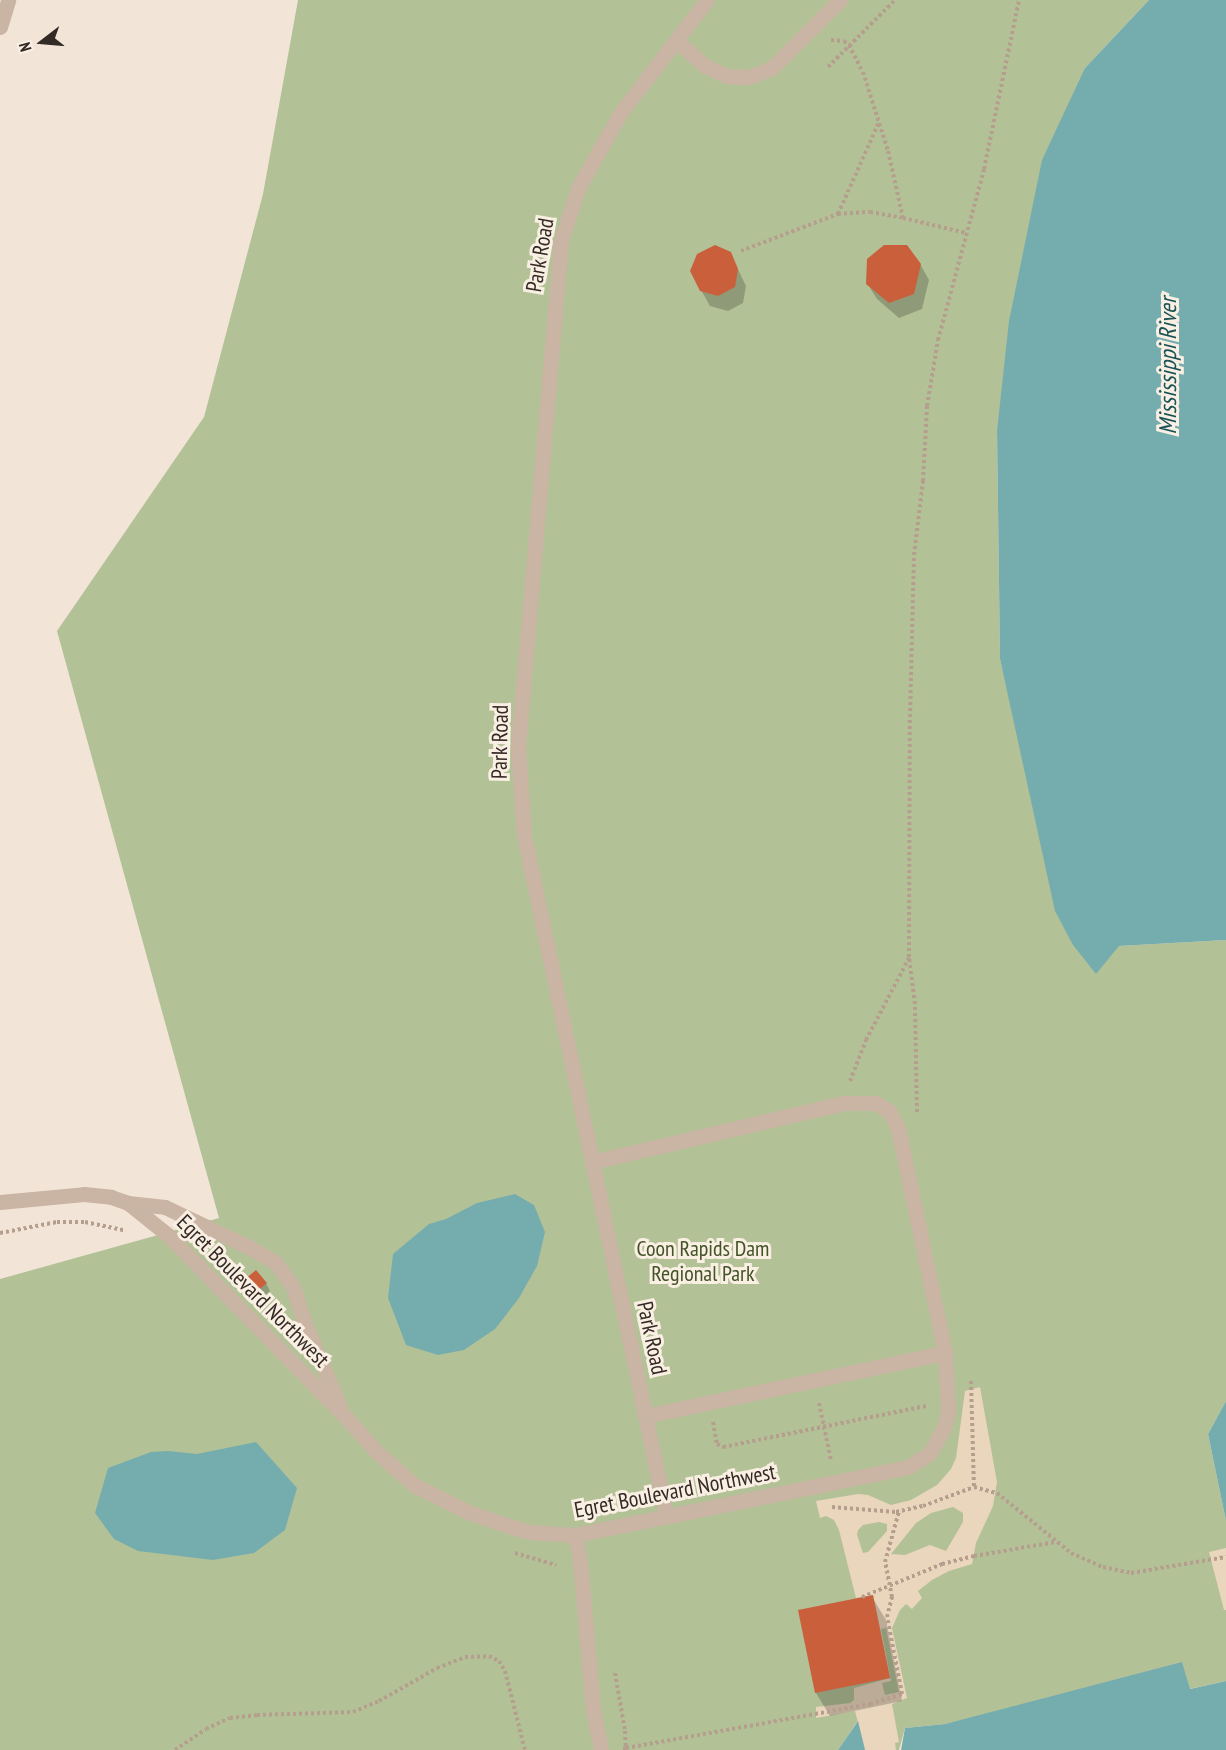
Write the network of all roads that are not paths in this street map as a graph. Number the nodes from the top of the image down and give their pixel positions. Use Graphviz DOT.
graph roads {
  1 [pos="8,0"];
  2 [pos="707,0"];
  3 [pos="840,0"];
  4 [pos="0,27"];
  5 [pos="676,40"];
  6 [pos="592,1162"];
  7 [pos="0,1202"];
  8 [pos="128,1203"];
  9 [pos="945,1353"];
  10 [pos="343,1414"];
  11 [pos="645,1416"];
  12 [pos="666,1515"];
  13 [pos="575,1535"];
  14 [pos="602,1750"];
  1 -- 4 [label="street"];
  2 -- 5 [label="street, Park Road"];
  3 -- 5 [label="street"];
  5 -- 6 [label="street, Park Road"];
  6 -- 9 [label="street"];
  6 -- 11 [label="street, Park Road"];
  7 -- 8 [label="street, Egret Boulevard Northwest"];
  8 -- 10 [label="street, Egret Boulevard Northwest"];
  8 -- 10 [label="street, Egret Boulevard Northwest"];
  9 -- 11 [label="street"];
  9 -- 12 [label="street, Egret Boulevard Northwest"];
  10 -- 13 [label="street, Egret Boulevard Northwest"];
  11 -- 12 [label="street, Park Road"];
  12 -- 13 [label="street, Egret Boulevard Northwest"];
  13 -- 14 [label="street"];
}
